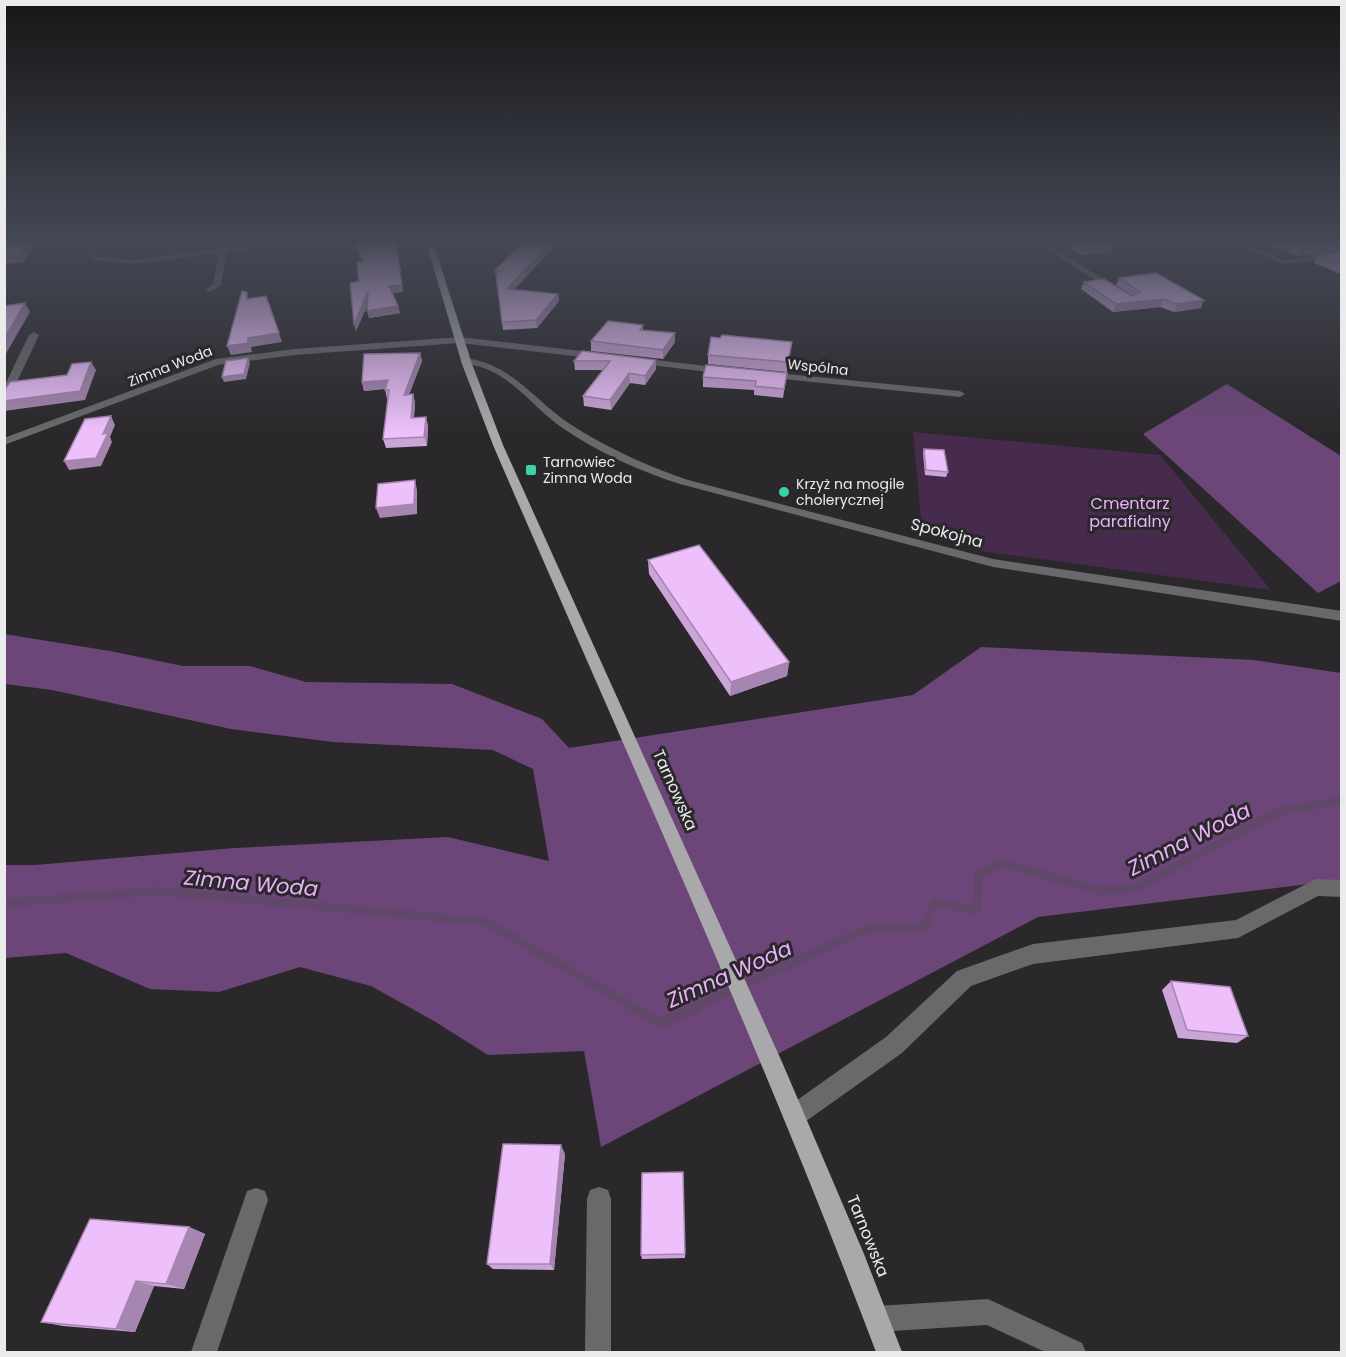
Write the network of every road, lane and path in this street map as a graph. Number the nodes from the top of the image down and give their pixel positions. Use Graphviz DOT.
graph roads {
  1 [pos="449,305"];
  2 [pos="34,335"];
  3 [pos="460,340"];
  4 [pos="606,357"];
  5 [pos="630,360"];
  6 [pos="466,361"];
  7 [pos="735,372"];
  8 [pos="758,374"];
  9 [pos="960,394"];
  10 [pos="4,399"];
  11 [pos="4,442"];
  12 [pos="1341,616"];
  13 [pos="1341,889"];
  14 [pos="794,1116"];
  15 [pos="599,1199"];
  16 [pos="256,1200"];
  17 [pos="877,1319"];
  18 [pos="204,1353"];
  19 [pos="598,1353"];
  20 [pos="889,1353"];
  21 [pos="1073,1353"];
  1 -- 3 [label="main road, Tarnowska"];
  2 -- 10 [label="street"];
  3 -- 4 [label="street"];
  3 -- 6 [label="main road, Tarnowska"];
  3 -- 11 [label="street, Zimna Woda"];
  5 -- 7 [label="street"];
  6 -- 12 [label="street, Spokojna"];
  6 -- 14 [label="main road, Tarnowska"];
  8 -- 9 [label="street, Wspólna"];
  13 -- 14 [label="street"];
  14 -- 17 [label="main road, Tarnowska"];
  15 -- 19 [label="street"];
  16 -- 18 [label="street"];
  17 -- 20 [label="main road, Tarnowska"];
  17 -- 21 [label="street"];
}
